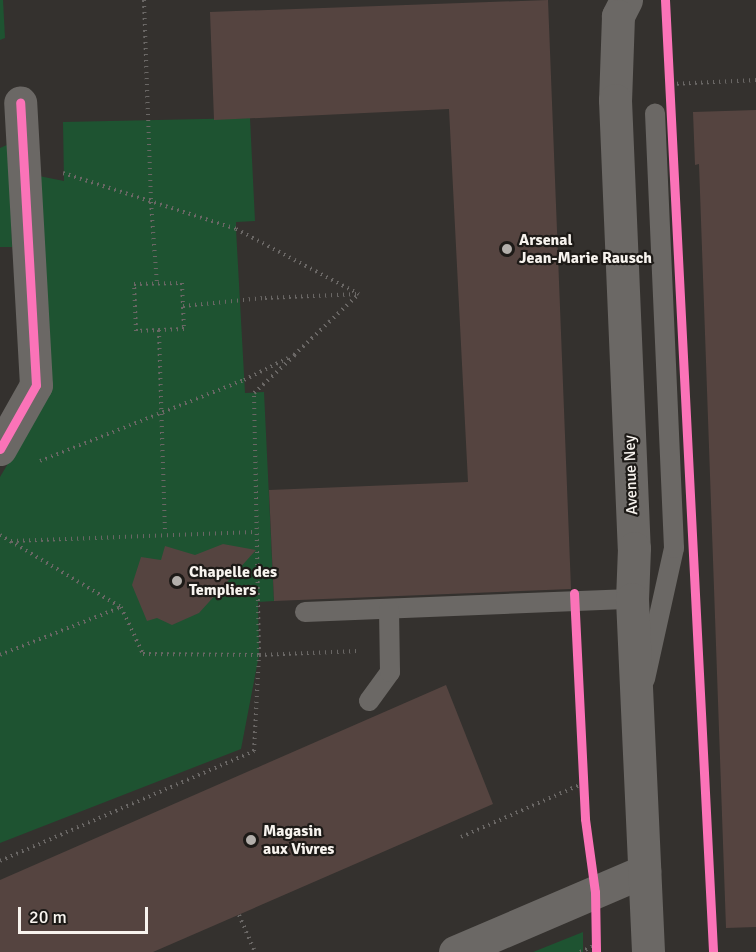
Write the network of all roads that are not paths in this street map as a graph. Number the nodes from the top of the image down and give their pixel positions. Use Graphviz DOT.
graph roads {
  1 [pos="626,0"];
  2 [pos="14,106"];
  3 [pos="655,113"];
  4 [pos="0,448"];
  5 [pos="632,599"];
  6 [pos="389,609"];
  7 [pos="305,612"];
  8 [pos="369,701"];
  9 [pos="638,704"];
  10 [pos="644,871"];
  11 [pos="455,952"];
  12 [pos="648,952"];
  1 -- 5 [label="street, Avenue Ney"];
  2 -- 4 [label="street"];
  3 -- 9 [label="lane"];
  5 -- 6 [label="lane"];
  5 -- 9 [label="street, Avenue Ney"];
  6 -- 7 [label="lane"];
  6 -- 8 [label="lane"];
  9 -- 10 [label="street, Avenue Ney"];
  10 -- 11 [label="street"];
  10 -- 12 [label="street, Avenue Ney"];
}
